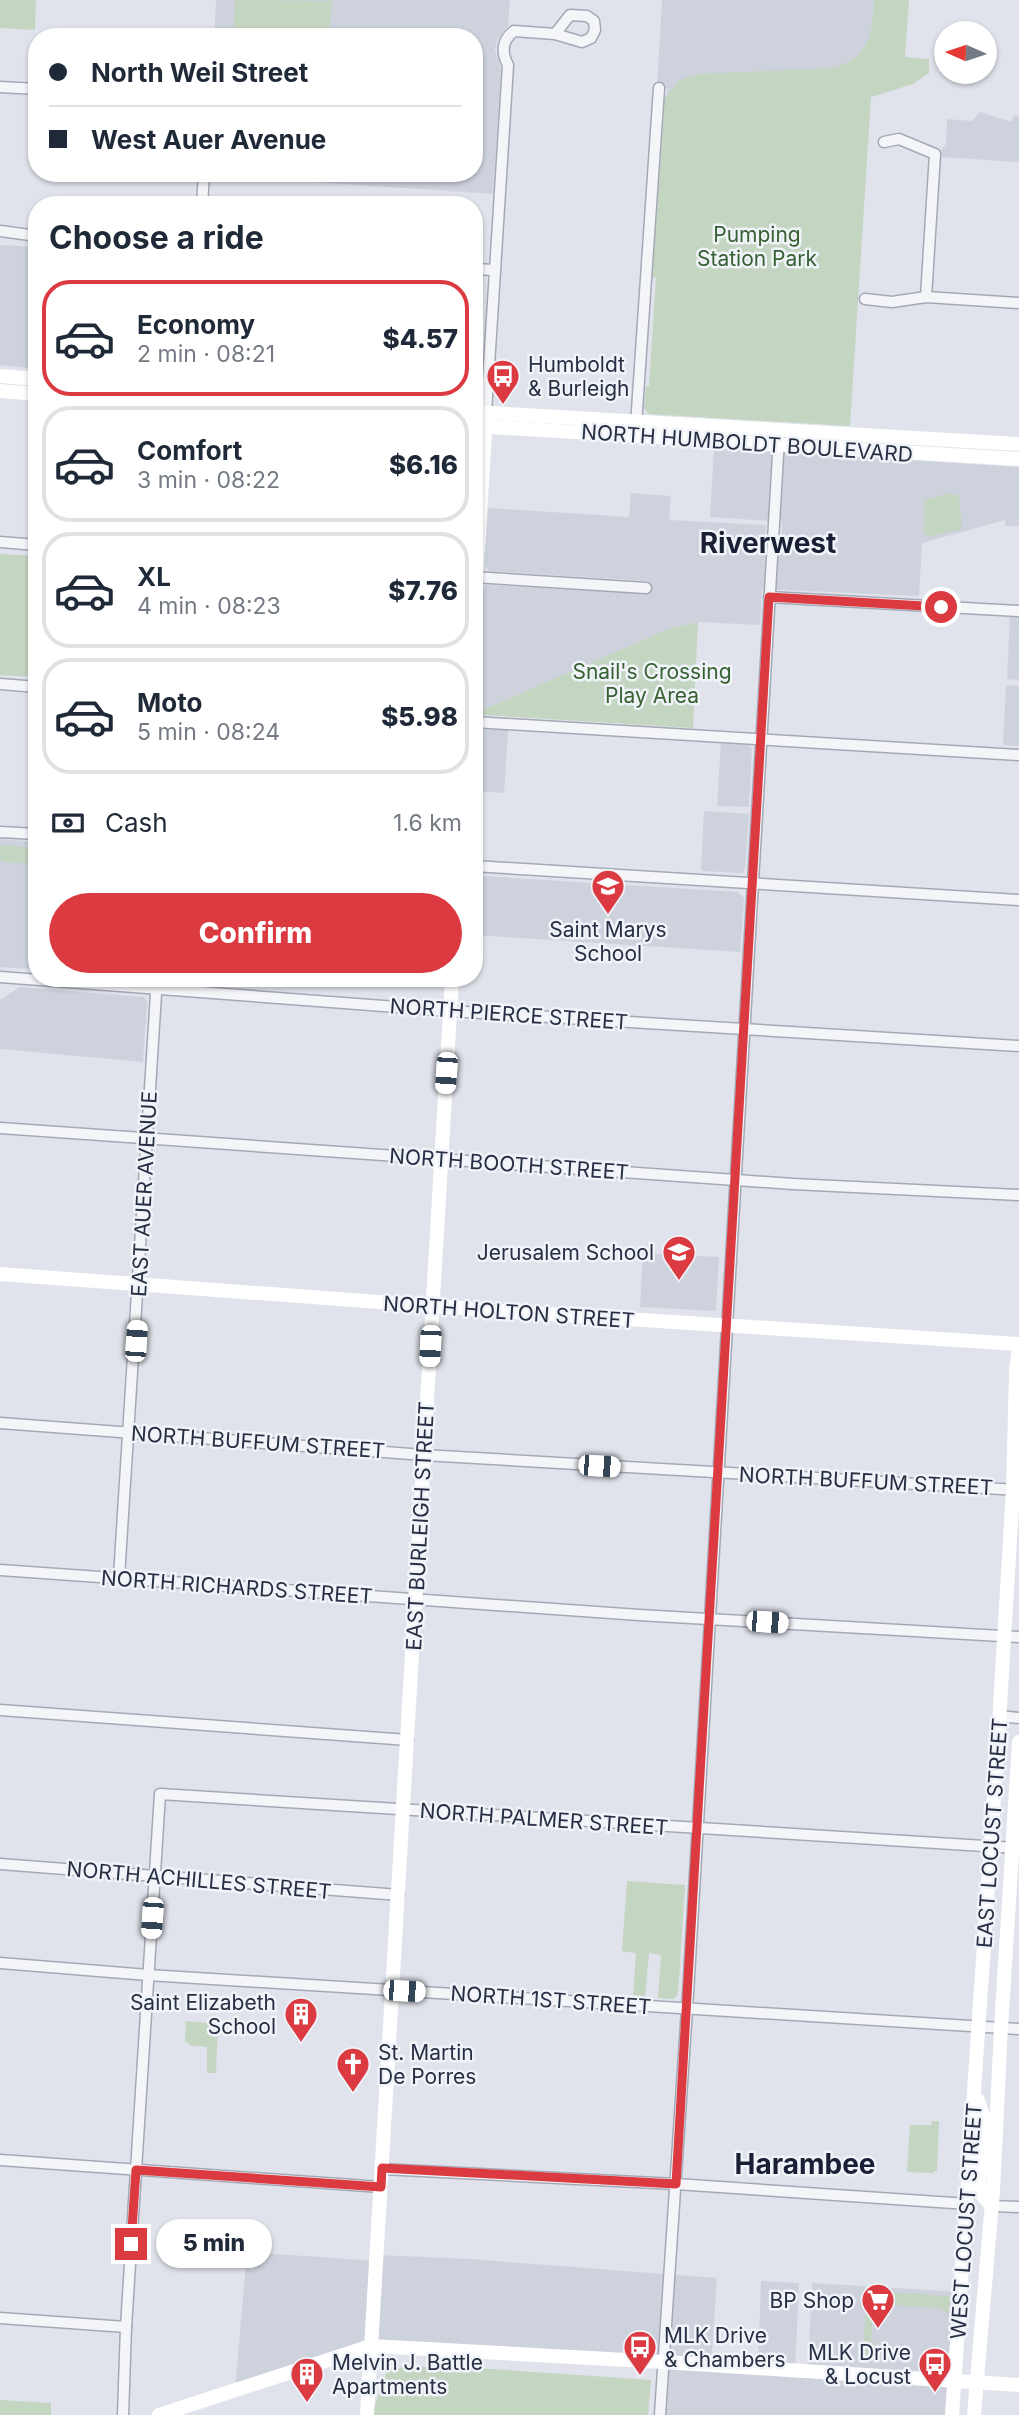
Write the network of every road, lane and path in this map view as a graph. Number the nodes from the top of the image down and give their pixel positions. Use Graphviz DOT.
graph roads {
  1 [pos="555,34"];
  2 [pos="0,87"];
  3 [pos="659,88"];
  4 [pos="28,89"];
  5 [pos="884,142"];
  6 [pos="0,231"];
  7 [pos="28,235"];
  8 [pos="483,270"];
  9 [pos="495,271"];
  10 [pos="926,296"];
  11 [pos="865,299"];
  12 [pos="1019,303"];
  13 [pos="0,376"];
  14 [pos="28,378"];
  15 [pos="483,389"];
  16 [pos="0,391"];
  17 [pos="28,393"];
  18 [pos="483,419"];
  19 [pos="635,429"];
  20 [pos="779,438"];
  21 [pos="1019,444"];
  22 [pos="1019,459"];
  23 [pos="0,542"];
  24 [pos="28,544"];
  25 [pos="483,578"];
  26 [pos="646,588"];
  27 [pos="769,597"];
  28 [pos="1019,611"];
  29 [pos="0,684"];
  30 [pos="28,686"];
  31 [pos="483,723"];
  32 [pos="761,739"];
  33 [pos="1019,755"];
  34 [pos="0,832"];
  35 [pos="28,834"];
  36 [pos="483,867"];
  37 [pos="753,883"];
  38 [pos="1019,900"];
  39 [pos="0,976"];
  40 [pos="28,977"];
  41 [pos="157,987"];
  42 [pos="190,987"];
  43 [pos="451,987"];
  44 [pos="450,1011"];
  45 [pos="744,1029"];
  46 [pos="1019,1045"];
  47 [pos="0,1128"];
  48 [pos="147,1140"];
  49 [pos="441,1160"];
  50 [pos="736,1178"];
  51 [pos="1019,1195"];
  52 [pos="0,1274"];
  53 [pos="139,1285"];
  54 [pos="433,1306"];
  55 [pos="727,1327"];
  56 [pos="1019,1345"];
  57 [pos="0,1423"];
  58 [pos="129,1432"];
  59 [pos="424,1455"];
  60 [pos="718,1474"];
  61 [pos="1016,1490"];
  62 [pos="0,1570"];
  63 [pos="119,1577"];
  64 [pos="416,1601"];
  65 [pos="708,1620"];
  66 [pos="1012,1637"];
  67 [pos="0,1710"];
  68 [pos="999,1716"];
  69 [pos="1019,1718"];
  70 [pos="408,1740"];
  71 [pos="1019,1742"];
  72 [pos="404,1810"];
  73 [pos="698,1828"];
  74 [pos="991,1847"];
  75 [pos="1016,1848"];
  76 [pos="0,1864"];
  77 [pos="155,1876"];
  78 [pos="399,1895"];
  79 [pos="0,1963"];
  80 [pos="148,1975"];
  81 [pos="393,1990"];
  82 [pos="687,2009"];
  83 [pos="979,2026"];
  84 [pos="1001,2028"];
  85 [pos="1019,2029"];
  86 [pos="975,2092"];
  87 [pos="0,2160"];
  88 [pos="382,2168"];
  89 [pos="136,2170"];
  90 [pos="676,2184"];
  91 [pos="381,2187"];
  92 [pos="968,2204"];
  93 [pos="992,2206"];
  94 [pos="1019,2207"];
  95 [pos="984,2293"];
  96 [pos="0,2318"];
  97 [pos="126,2327"];
  98 [pos="371,2346"];
  99 [pos="664,2362"];
  100 [pos="955,2382"];
  101 [pos="976,2384"];
  102 [pos="1019,2385"];
  103 [pos="123,2415"];
  104 [pos="159,2415"];
  105 [pos="367,2415"];
  106 [pos="660,2415"];
  107 [pos="952,2415"];
  108 [pos="974,2415"];
  1 -- 9 [label="street"];
  2 -- 4 [label="street"];
  3 -- 19 [label="street"];
  5 -- 10 [label="street"];
  6 -- 7 [label="street"];
  8 -- 9 [label="street"];
  9 -- 15 [label="street"];
  10 -- 11 [label="street"];
  10 -- 12 [label="street"];
  13 -- 14 [label="main road"];
  16 -- 17 [label="main road"];
  18 -- 19 [label="main road, NORTH HUMBOLDT BOULEVARD"];
  19 -- 20 [label="main road, NORTH HUMBOLDT BOULEVARD"];
  20 -- 21 [label="main road, NORTH HUMBOLDT BOULEVARD"];
  20 -- 22 [label="main road, NORTH HUMBOLDT BOULEVARD"];
  20 -- 27 [label="street"];
  23 -- 24 [label="street"];
  25 -- 26 [label="street"];
  27 -- 28 [label="street"];
  27 -- 32 [label="street"];
  29 -- 30 [label="street"];
  31 -- 32 [label="street"];
  32 -- 33 [label="street"];
  32 -- 37 [label="street"];
  34 -- 35 [label="street"];
  36 -- 37 [label="street"];
  37 -- 38 [label="street"];
  37 -- 45 [label="street"];
  39 -- 40 [label="street, NORTH PIERCE STREET"];
  41 -- 48 [label="street, EAST AUER AVENUE"];
  42 -- 44 [label="street, NORTH PIERCE STREET"];
  43 -- 44 [label="main road, EAST BURLEIGH STREET"];
  44 -- 45 [label="street, NORTH PIERCE STREET"];
  44 -- 49 [label="main road, EAST BURLEIGH STREET"];
  45 -- 46 [label="street, NORTH PIERCE STREET"];
  45 -- 50 [label="street"];
  47 -- 48 [label="street, NORTH BOOTH STREET"];
  48 -- 49 [label="street, NORTH BOOTH STREET"];
  48 -- 53 [label="street, EAST AUER AVENUE"];
  49 -- 50 [label="street, NORTH BOOTH STREET"];
  49 -- 54 [label="main road, EAST BURLEIGH STREET"];
  50 -- 51 [label="street, NORTH BOOTH STREET"];
  50 -- 55 [label="street"];
  52 -- 53 [label="main road, NORTH HOLTON STREET"];
  53 -- 54 [label="main road, NORTH HOLTON STREET"];
  53 -- 58 [label="street, EAST AUER AVENUE"];
  54 -- 55 [label="main road, NORTH HOLTON STREET"];
  54 -- 59 [label="main road, EAST BURLEIGH STREET"];
  55 -- 56 [label="main road, NORTH HOLTON STREET"];
  55 -- 60 [label="street"];
  56 -- 61 [label="main road, EAST LOCUST STREET"];
  57 -- 58 [label="street, NORTH BUFFUM STREET"];
  58 -- 59 [label="street, NORTH BUFFUM STREET"];
  58 -- 63 [label="street, EAST AUER AVENUE"];
  59 -- 60 [label="street, NORTH BUFFUM STREET"];
  59 -- 64 [label="main road, EAST BURLEIGH STREET"];
  60 -- 61 [label="street, NORTH BUFFUM STREET"];
  60 -- 65 [label="street"];
  61 -- 66 [label="main road, EAST LOCUST STREET"];
  62 -- 63 [label="street, NORTH RICHARDS STREET"];
  63 -- 64 [label="street, NORTH RICHARDS STREET"];
  64 -- 65 [label="street, NORTH RICHARDS STREET"];
  64 -- 70 [label="main road, EAST BURLEIGH STREET"];
  65 -- 66 [label="street, NORTH RICHARDS STREET"];
  65 -- 73 [label="street"];
  66 -- 68 [label="main road, EAST LOCUST STREET"];
  67 -- 70 [label="street"];
  68 -- 69 [label="street"];
  68 -- 74 [label="main road, EAST LOCUST STREET"];
  70 -- 72 [label="main road, EAST BURLEIGH STREET"];
  71 -- 75 [label="main road, EAST LOCUST STREET"];
  72 -- 73 [label="street, NORTH PALMER STREET"];
  72 -- 77 [label="street, NORTH PALMER STREET"];
  72 -- 78 [label="main road, EAST BURLEIGH STREET"];
  73 -- 74 [label="street, NORTH PALMER STREET"];
  73 -- 82 [label="street"];
  74 -- 75 [label="street, NORTH PALMER STREET"];
  74 -- 83 [label="main road, EAST LOCUST STREET"];
  75 -- 84 [label="main road, EAST LOCUST STREET"];
  76 -- 77 [label="street, NORTH ACHILLES STREET"];
  77 -- 78 [label="street, NORTH ACHILLES STREET"];
  77 -- 80 [label="street"];
  78 -- 81 [label="main road, EAST BURLEIGH STREET"];
  79 -- 80 [label="street, NORTH 1ST STREET"];
  80 -- 81 [label="street, NORTH 1ST STREET"];
  80 -- 89 [label="street"];
  81 -- 82 [label="street, NORTH 1ST STREET"];
  81 -- 88 [label="main road, EAST BURLEIGH STREET"];
  82 -- 83 [label="street, NORTH 1ST STREET"];
  82 -- 90 [label="street"];
  83 -- 84 [label="street, NORTH 1ST STREET"];
  83 -- 86 [label="main road, WEST LOCUST STREET"];
  84 -- 85 [label="street, NORTH 1ST STREET"];
  84 -- 93 [label="main road, WEST LOCUST STREET"];
  86 -- 92 [label="main road, WEST LOCUST STREET"];
  86 -- 93 [label="main road"];
  87 -- 89 [label="street"];
  88 -- 90 [label="street"];
  88 -- 91 [label="main road, EAST BURLEIGH STREET"];
  89 -- 91 [label="street"];
  89 -- 97 [label="street"];
  90 -- 92 [label="street"];
  90 -- 99 [label="street"];
  91 -- 98 [label="main road, EAST BURLEIGH STREET"];
  92 -- 95 [label="main road"];
  92 -- 100 [label="main road, WEST LOCUST STREET"];
  93 -- 94 [label="street"];
  93 -- 95 [label="main road, WEST LOCUST STREET"];
  95 -- 101 [label="main road, WEST LOCUST STREET"];
  96 -- 97 [label="street"];
  97 -- 103 [label="street"];
  98 -- 99 [label="main road"];
  98 -- 104 [label="main road"];
  98 -- 105 [label="main road, EAST BURLEIGH STREET"];
  99 -- 100 [label="main road"];
  99 -- 106 [label="street"];
  100 -- 101 [label="main road"];
  100 -- 107 [label="main road, WEST LOCUST STREET"];
  101 -- 102 [label="main road"];
  101 -- 108 [label="main road, WEST LOCUST STREET"];
}
